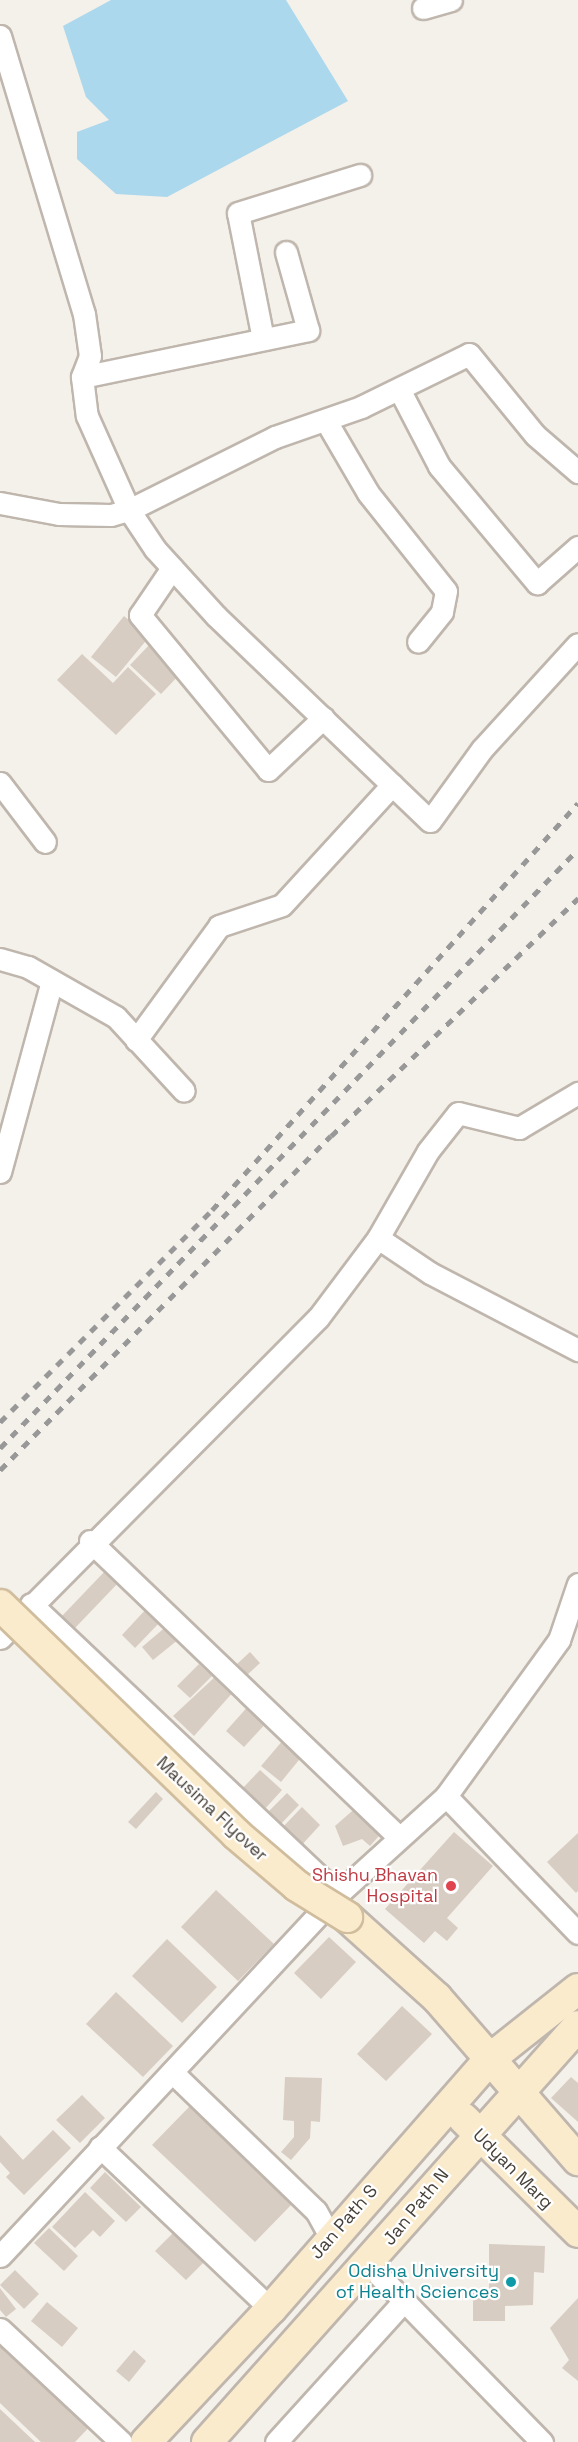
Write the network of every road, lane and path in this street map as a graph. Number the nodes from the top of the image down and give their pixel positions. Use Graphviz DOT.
graph roads {
  1 [pos="451,0"];
  2 [pos="423,8"];
  3 [pos="0,36"];
  4 [pos="360,175"];
  5 [pos="286,252"];
  6 [pos="263,339"];
  7 [pos="82,377"];
  8 [pos="399,389"];
  9 [pos="326,421"];
  10 [pos="578,472"];
  11 [pos="0,503"];
  12 [pos="129,510"];
  13 [pos="578,547"];
  14 [pos="172,568"];
  15 [pos="418,642"];
  16 [pos="578,644"];
  17 [pos="323,718"];
  18 [pos="0,783"];
  19 [pos="392,785"];
  20 [pos="45,842"];
  21 [pos="0,959"];
  22 [pos="52,981"];
  23 [pos="136,1040"];
  24 [pos="184,1091"];
  25 [pos="578,1093"];
  26 [pos="6,1124"];
  27 [pos="0,1172"];
  28 [pos="378,1238"];
  29 [pos="578,1350"];
  30 [pos="90,1541"];
  31 [pos="578,1584"];
  32 [pos="31,1604"];
  33 [pos="0,1605"];
  34 [pos="0,1638"];
  35 [pos="446,1796"];
  36 [pos="397,1835"];
  37 [pos="342,1905"];
  38 [pos="578,1933"];
  39 [pos="578,1989"];
  40 [pos="578,2026"];
  41 [pos="491,2058"];
  42 [pos="172,2072"];
  43 [pos="516,2091"];
  44 [pos="448,2105"];
  45 [pos="478,2133"];
  46 [pos="100,2146"];
  47 [pos="578,2160"];
  48 [pos="578,2232"];
  49 [pos="330,2236"];
  50 [pos="0,2256"];
  51 [pos="369,2265"];
  52 [pos="404,2301"];
  53 [pos="271,2309"];
  54 [pos="0,2328"];
  55 [pos="121,2442"];
  56 [pos="146,2442"];
  57 [pos="207,2442"];
  58 [pos="276,2442"];
  59 [pos="542,2442"];
  1 -- 2 [label="street"];
  3 -- 7 [label="street"];
  4 -- 6 [label="street"];
  5 -- 6 [label="street"];
  6 -- 7 [label="street"];
  7 -- 12 [label="street"];
  8 -- 9 [label="street"];
  8 -- 10 [label="street"];
  8 -- 13 [label="street"];
  9 -- 12 [label="street"];
  9 -- 15 [label="street"];
  11 -- 12 [label="street"];
  12 -- 14 [label="street"];
  14 -- 17 [label="street"];
  14 -- 17 [label="street"];
  16 -- 19 [label="street"];
  17 -- 19 [label="street"];
  18 -- 20 [label="street"];
  19 -- 23 [label="street"];
  21 -- 22 [label="street"];
  22 -- 23 [label="street"];
  22 -- 26 [label="street"];
  23 -- 24 [label="street"];
  25 -- 28 [label="street"];
  26 -- 27 [label="street"];
  28 -- 29 [label="street"];
  28 -- 30 [label="street"];
  30 -- 32 [label="street"];
  30 -- 36 [label="street"];
  31 -- 35 [label="street"];
  32 -- 34 [label="street"];
  32 -- 37 [label="street"];
  33 -- 37 [label="main road, Mausima Flyover, bridge"];
  35 -- 36 [label="street"];
  35 -- 38 [label="street"];
  36 -- 37 [label="street"];
  37 -- 41 [label="main road, Mausima Flyover"];
  37 -- 42 [label="street"];
  39 -- 41 [label="main road, Jan Path S"];
  40 -- 43 [label="main road, Jan Path N"];
  41 -- 43 [label="main road"];
  41 -- 44 [label="main road, Jan Path S"];
  42 -- 46 [label="street"];
  42 -- 49 [label="street"];
  43 -- 45 [label="main road, Jan Path N"];
  43 -- 47 [label="main road"];
  44 -- 45 [label="main road, Udyan Marg"];
  44 -- 49 [label="main road, Jan Path S"];
  45 -- 48 [label="main road, Udyan Marg"];
  45 -- 51 [label="main road, Jan Path N"];
  46 -- 50 [label="street"];
  46 -- 53 [label="street"];
  49 -- 53 [label="main road, Jan Path S"];
  51 -- 52 [label="street"];
  51 -- 57 [label="main road, Jan Path N"];
  52 -- 58 [label="street"];
  52 -- 59 [label="street"];
  53 -- 56 [label="main road, Jan Path S"];
  54 -- 55 [label="street"];
}
